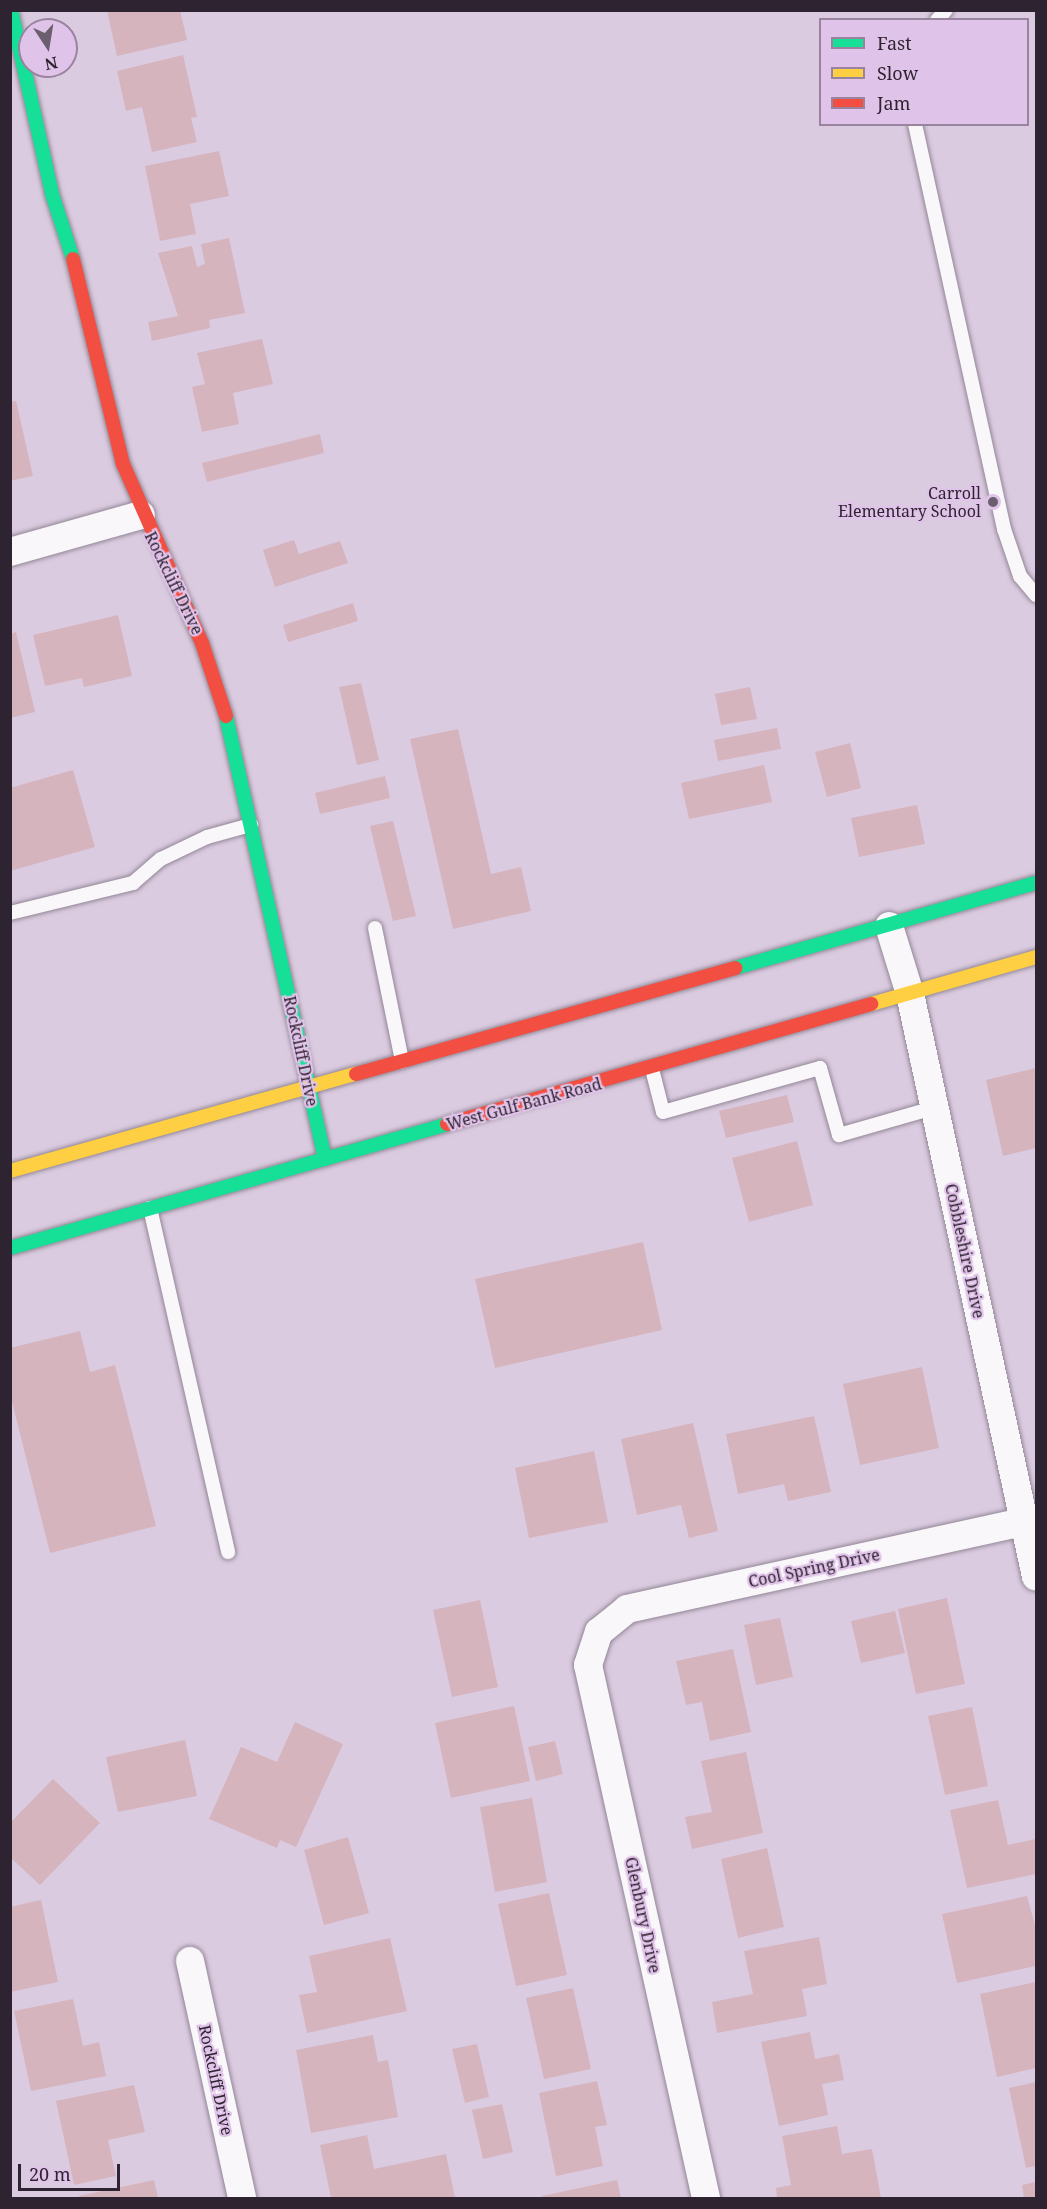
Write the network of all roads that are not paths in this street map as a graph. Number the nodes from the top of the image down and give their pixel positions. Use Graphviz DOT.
graph roads {
  1 [pos="11,10"];
  2 [pos="915,126"];
  3 [pos="141,515"];
  4 [pos="10,552"];
  5 [pos="1036,595"];
  6 [pos="251,825"];
  7 [pos="1036,883"];
  8 [pos="10,913"];
  9 [pos="889,926"];
  10 [pos="375,928"];
  11 [pos="1036,957"];
  12 [pos="910,994"];
  13 [pos="402,1061"];
  14 [pos="652,1069"];
  15 [pos="309,1092"];
  16 [pos="933,1108"];
  17 [pos="325,1159"];
  18 [pos="10,1171"];
  19 [pos="149,1206"];
  20 [pos="10,1248"];
  21 [pos="1030,1521"];
  22 [pos="228,1552"];
  23 [pos="1036,1577"];
  24 [pos="599,1632"];
  25 [pos="190,1961"];
  26 [pos="242,2199"];
  27 [pos="706,2199"];
  1 -- 3 [label="main road, Rockcliff Drive"];
  2 -- 5 [label="lane"];
  3 -- 4 [label="street"];
  3 -- 6 [label="main road, Rockcliff Drive"];
  6 -- 8 [label="lane"];
  6 -- 15 [label="main road, Rockcliff Drive"];
  7 -- 9 [label="main road"];
  9 -- 12 [label="street, Cobbleshire Drive"];
  9 -- 13 [label="main road"];
  10 -- 13 [label="lane"];
  11 -- 12 [label="main road, West Gulf Bank Road"];
  12 -- 14 [label="main road, West Gulf Bank Road"];
  12 -- 16 [label="street, Cobbleshire Drive"];
  13 -- 15 [label="main road"];
  14 -- 16 [label="lane"];
  14 -- 17 [label="main road, West Gulf Bank Road"];
  15 -- 17 [label="main road, Rockcliff Drive"];
  15 -- 18 [label="main road"];
  16 -- 21 [label="street, Cobbleshire Drive"];
  17 -- 19 [label="main road, West Gulf Bank Road"];
  19 -- 20 [label="main road, West Gulf Bank Road"];
  19 -- 22 [label="lane"];
  21 -- 23 [label="street, Cobbleshire Drive"];
  21 -- 24 [label="street, Cool Spring Drive"];
  24 -- 27 [label="street, Glenbury Drive"];
  25 -- 26 [label="street, Rockcliff Drive"];
}
